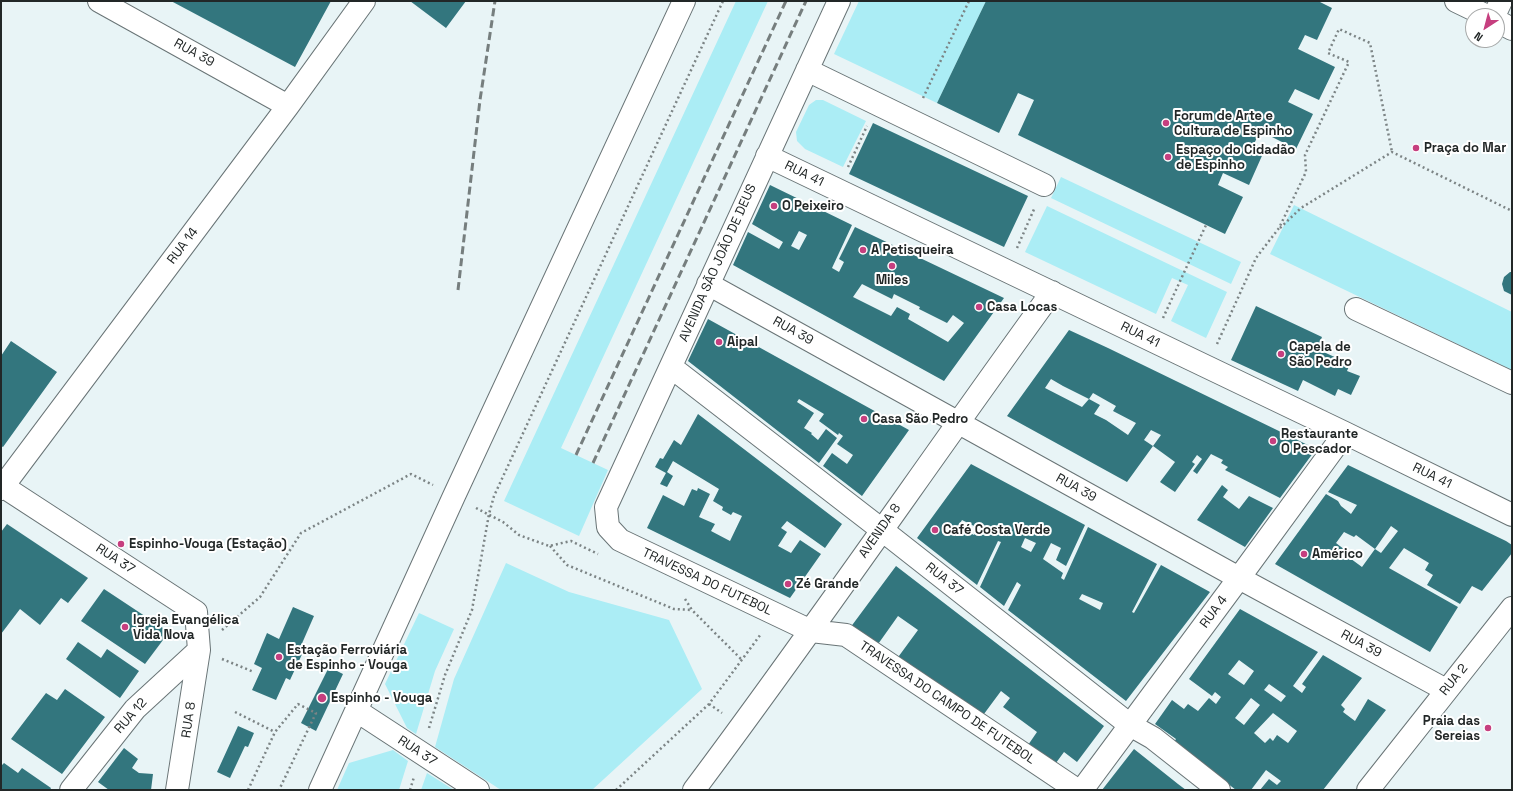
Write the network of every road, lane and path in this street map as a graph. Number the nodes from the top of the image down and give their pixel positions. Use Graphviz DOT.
graph roads {
  1 [pos="99,1"];
  2 [pos="364,1"];
  3 [pos="684,1"];
  4 [pos="723,1"];
  5 [pos="839,1"];
  6 [pos="969,1"];
  7 [pos="1456,1"];
  8 [pos="1470,8"];
  9 [pos="807,70"];
  10 [pos="878,104"];
  11 [pos="288,106"];
  12 [pos="913,120"];
  13 [pos="1392,152"];
  14 [pos="767,156"];
  15 [pos="1044,185"];
  16 [pos="837,190"];
  17 [pos="1512,211"];
  18 [pos="1206,224"];
  19 [pos="1279,228"];
  20 [pos="1010,272"];
  21 [pos="708,284"];
  22 [pos="1052,292"];
  23 [pos="1356,309"];
  24 [pos="1162,319"];
  25 [pos="1216,346"];
  26 [pos="671,367"];
  27 [pos="1512,383"];
  28 [pos="958,422"];
  29 [pos="1345,433"];
  30 [pos="2,487"];
  31 [pos="454,496"];
  32 [pos="488,514"];
  33 [pos="1512,515"];
  34 [pos="608,527"];
  35 [pos="882,530"];
  36 [pos="549,546"];
  37 [pos="604,558"];
  38 [pos="1239,578"];
  39 [pos="681,594"];
  40 [pos="1512,608"];
  41 [pos="692,610"];
  42 [pos="775,614"];
  43 [pos="810,631"];
  44 [pos="199,650"];
  45 [pos="742,660"];
  46 [pos="254,672"];
  47 [pos="1446,690"];
  48 [pos="357,711"];
  49 [pos="236,712"];
  50 [pos="1130,725"];
  51 [pos="276,732"];
  52 [pos="421,753"];
  53 [pos="71,790"];
  54 [pos="177,790"];
  55 [pos="248,790"];
  56 [pos="279,790"];
  57 [pos="320,790"];
  58 [pos="410,790"];
  59 [pos="478,790"];
  60 [pos="616,790"];
  61 [pos="694,790"];
  62 [pos="1077,790"];
  63 [pos="1082,790"];
  64 [pos="1219,790"];
  65 [pos="1368,790"];
  1 -- 11 [label="street, RUA 39"];
  2 -- 11 [label="street, RUA 14"];
  3 -- 31 [label="street"];
  4 -- 32 [label="path"];
  5 -- 9 [label="street, AVENIDA SÃO JOÃO DE DEUS"];
  6 -- 12 [label="path"];
  7 -- 8 [label="street"];
  9 -- 10 [label="street"];
  9 -- 14 [label="street, AVENIDA SÃO JOÃO DE DEUS"];
  10 -- 12 [label="street"];
  10 -- 16 [label="path"];
  11 -- 30 [label="street, RUA 14"];
  12 -- 15 [label="street"];
  13 -- 17 [label="path"];
  13 -- 19 [label="path"];
  13 -- 19 [label="path"];
  14 -- 16 [label="street, RUA 41"];
  14 -- 21 [label="street, AVENIDA SÃO JOÃO DE DEUS"];
  15 -- 20 [label="path"];
  16 -- 20 [label="street, RUA 41"];
  18 -- 24 [label="path"];
  19 -- 25 [label="path"];
  20 -- 22 [label="street, RUA 41"];
  21 -- 26 [label="street, AVENIDA SÃO JOÃO DE DEUS"];
  21 -- 28 [label="street, RUA 39"];
  22 -- 28 [label="street, AVENIDA 8"];
  22 -- 29 [label="street, RUA 41"];
  23 -- 27 [label="street"];
  26 -- 34 [label="street, AVENIDA SÃO JOÃO DE DEUS"];
  26 -- 35 [label="street, RUA 37"];
  28 -- 35 [label="street, AVENIDA 8"];
  28 -- 38 [label="street, RUA 39"];
  29 -- 33 [label="street, RUA 41"];
  29 -- 38 [label="street, RUA 4"];
  30 -- 44 [label="street, RUA 37"];
  31 -- 32 [label="path"];
  31 -- 44 [label="path"];
  31 -- 48 [label="street"];
  32 -- 36 [label="path"];
  32 -- 52 [label="path"];
  34 -- 42 [label="street, TRAVESSA DO FUTEBOL"];
  35 -- 43 [label="street, AVENIDA 8"];
  35 -- 50 [label="street, RUA 37"];
  36 -- 37 [label="path"];
  36 -- 41 [label="path"];
  38 -- 47 [label="street, RUA 39"];
  38 -- 50 [label="street, RUA 4"];
  39 -- 41 [label="path"];
  40 -- 47 [label="street, RUA 2"];
  41 -- 45 [label="path"];
  42 -- 43 [label="street, TRAVESSA DO FUTEBOL"];
  42 -- 45 [label="path"];
  43 -- 61 [label="street, AVENIDA 8"];
  43 -- 62 [label="street, TRAVESSA DO CAMPO DE FUTEBOL"];
  44 -- 46 [label="path"];
  44 -- 53 [label="street, RUA 12"];
  44 -- 54 [label="street, RUA 8"];
  45 -- 60 [label="path"];
  47 -- 65 [label="street, RUA 2"];
  48 -- 52 [label="street, RUA 37"];
  48 -- 57 [label="street"];
  49 -- 51 [label="path"];
  50 -- 63 [label="street, RUA 4"];
  50 -- 64 [label="street, RUA 37"];
  51 -- 55 [label="path"];
  51 -- 56 [label="path"];
  52 -- 58 [label="path"];
  52 -- 59 [label="street, RUA 37"];
}
